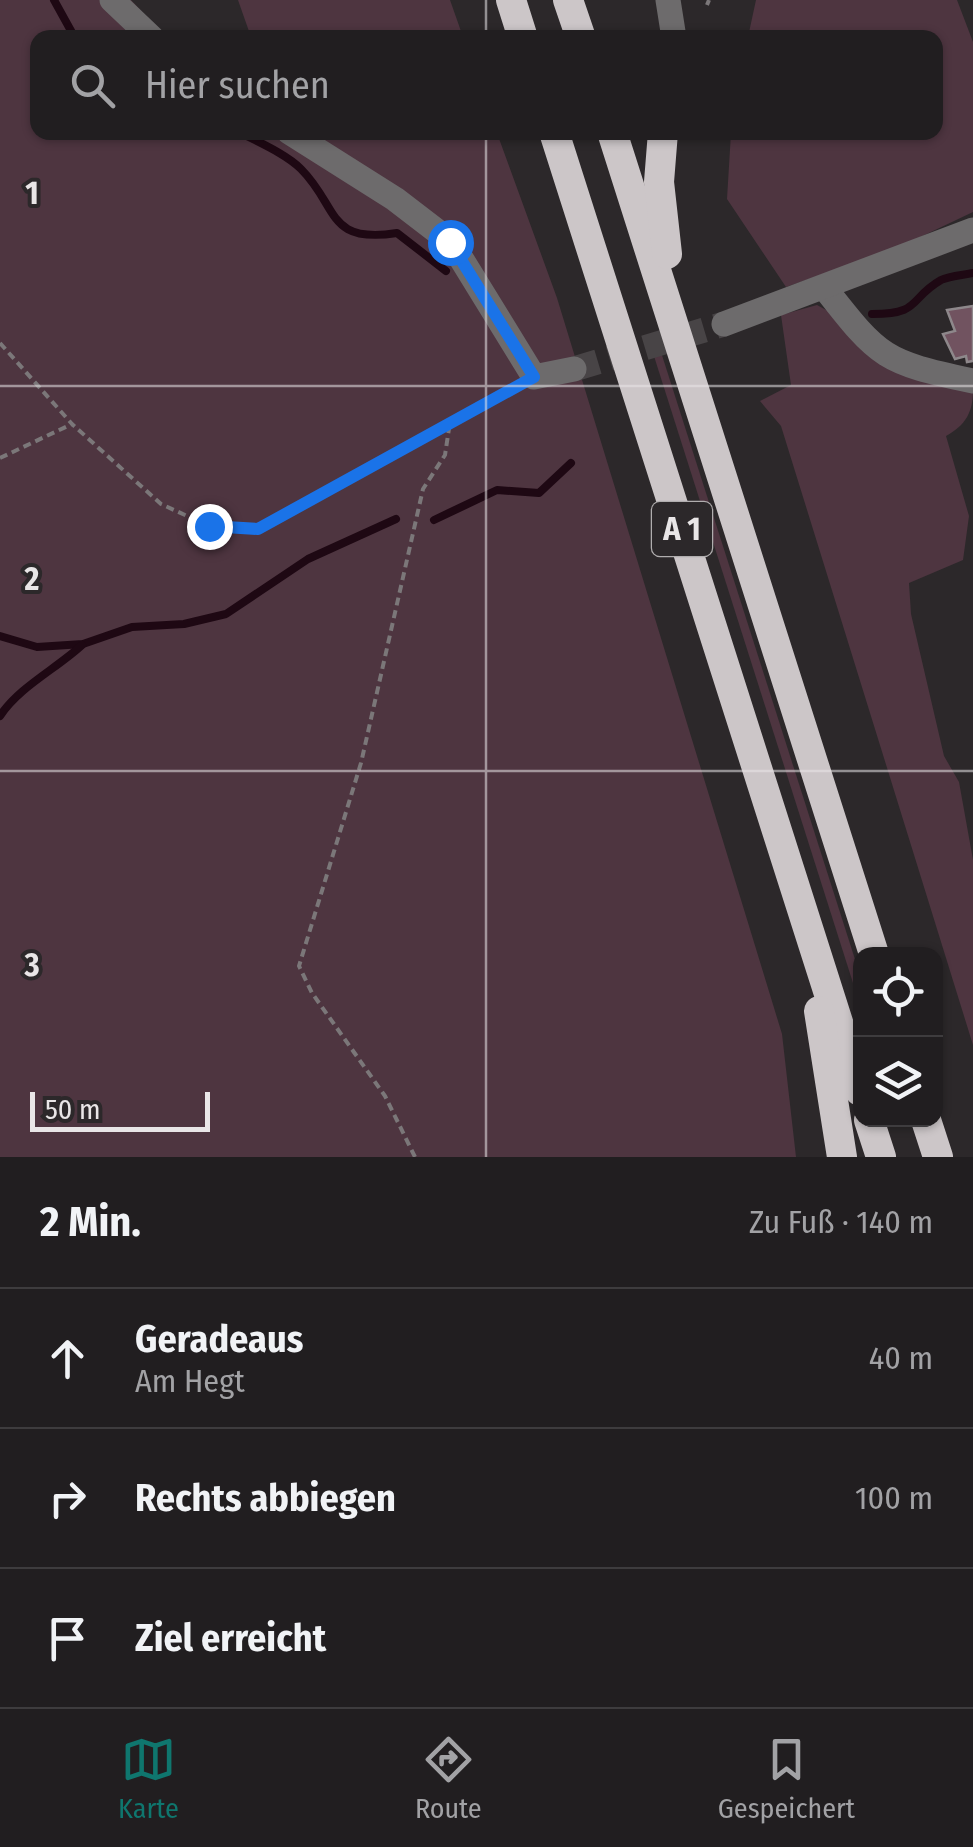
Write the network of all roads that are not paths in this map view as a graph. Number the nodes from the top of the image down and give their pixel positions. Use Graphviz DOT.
graph roads {
  1 [pos="112,0"];
  2 [pos="511,0"];
  3 [pos="568,0"];
  4 [pos="668,0"];
  5 [pos="144,30"];
  6 [pos="521,30"];
  7 [pos="578,30"];
  8 [pos="673,30"];
  9 [pos="302,140"];
  10 [pos="557,140"];
  11 [pos="615,140"];
  12 [pos="662,140"];
  13 [pos="973,230"];
  14 [pos="824,287"];
  15 [pos="674,317"];
  16 [pos="724,324"];
  17 [pos="574,369"];
  18 [pos="973,380"];
  19 [pos="800,895"];
  20 [pos="872,947"];
  21 [pos="853,1068"];
  22 [pos="872,1127"];
  23 [pos="928,1127"];
  24 [pos="842,1157"];
  25 [pos="881,1157"];
  26 [pos="938,1157"];
  1 -- 5 [label="street"];
  2 -- 6 [label="highway"];
  3 -- 7 [label="highway"];
  4 -- 8 [label="street"];
  9 -- 17 [label="street"];
  10 -- 19 [label="highway, A 1"];
  11 -- 15 [label="highway, A 1"];
  12 -- 15 [label="highway"];
  13 -- 14 [label="street"];
  14 -- 16 [label="street"];
  14 -- 18 [label="street"];
  15 -- 20 [label="highway, A 1"];
  19 -- 21 [label="highway, A 1"];
  19 -- 24 [label="highway"];
  22 -- 25 [label="highway"];
  23 -- 26 [label="highway"];
}
